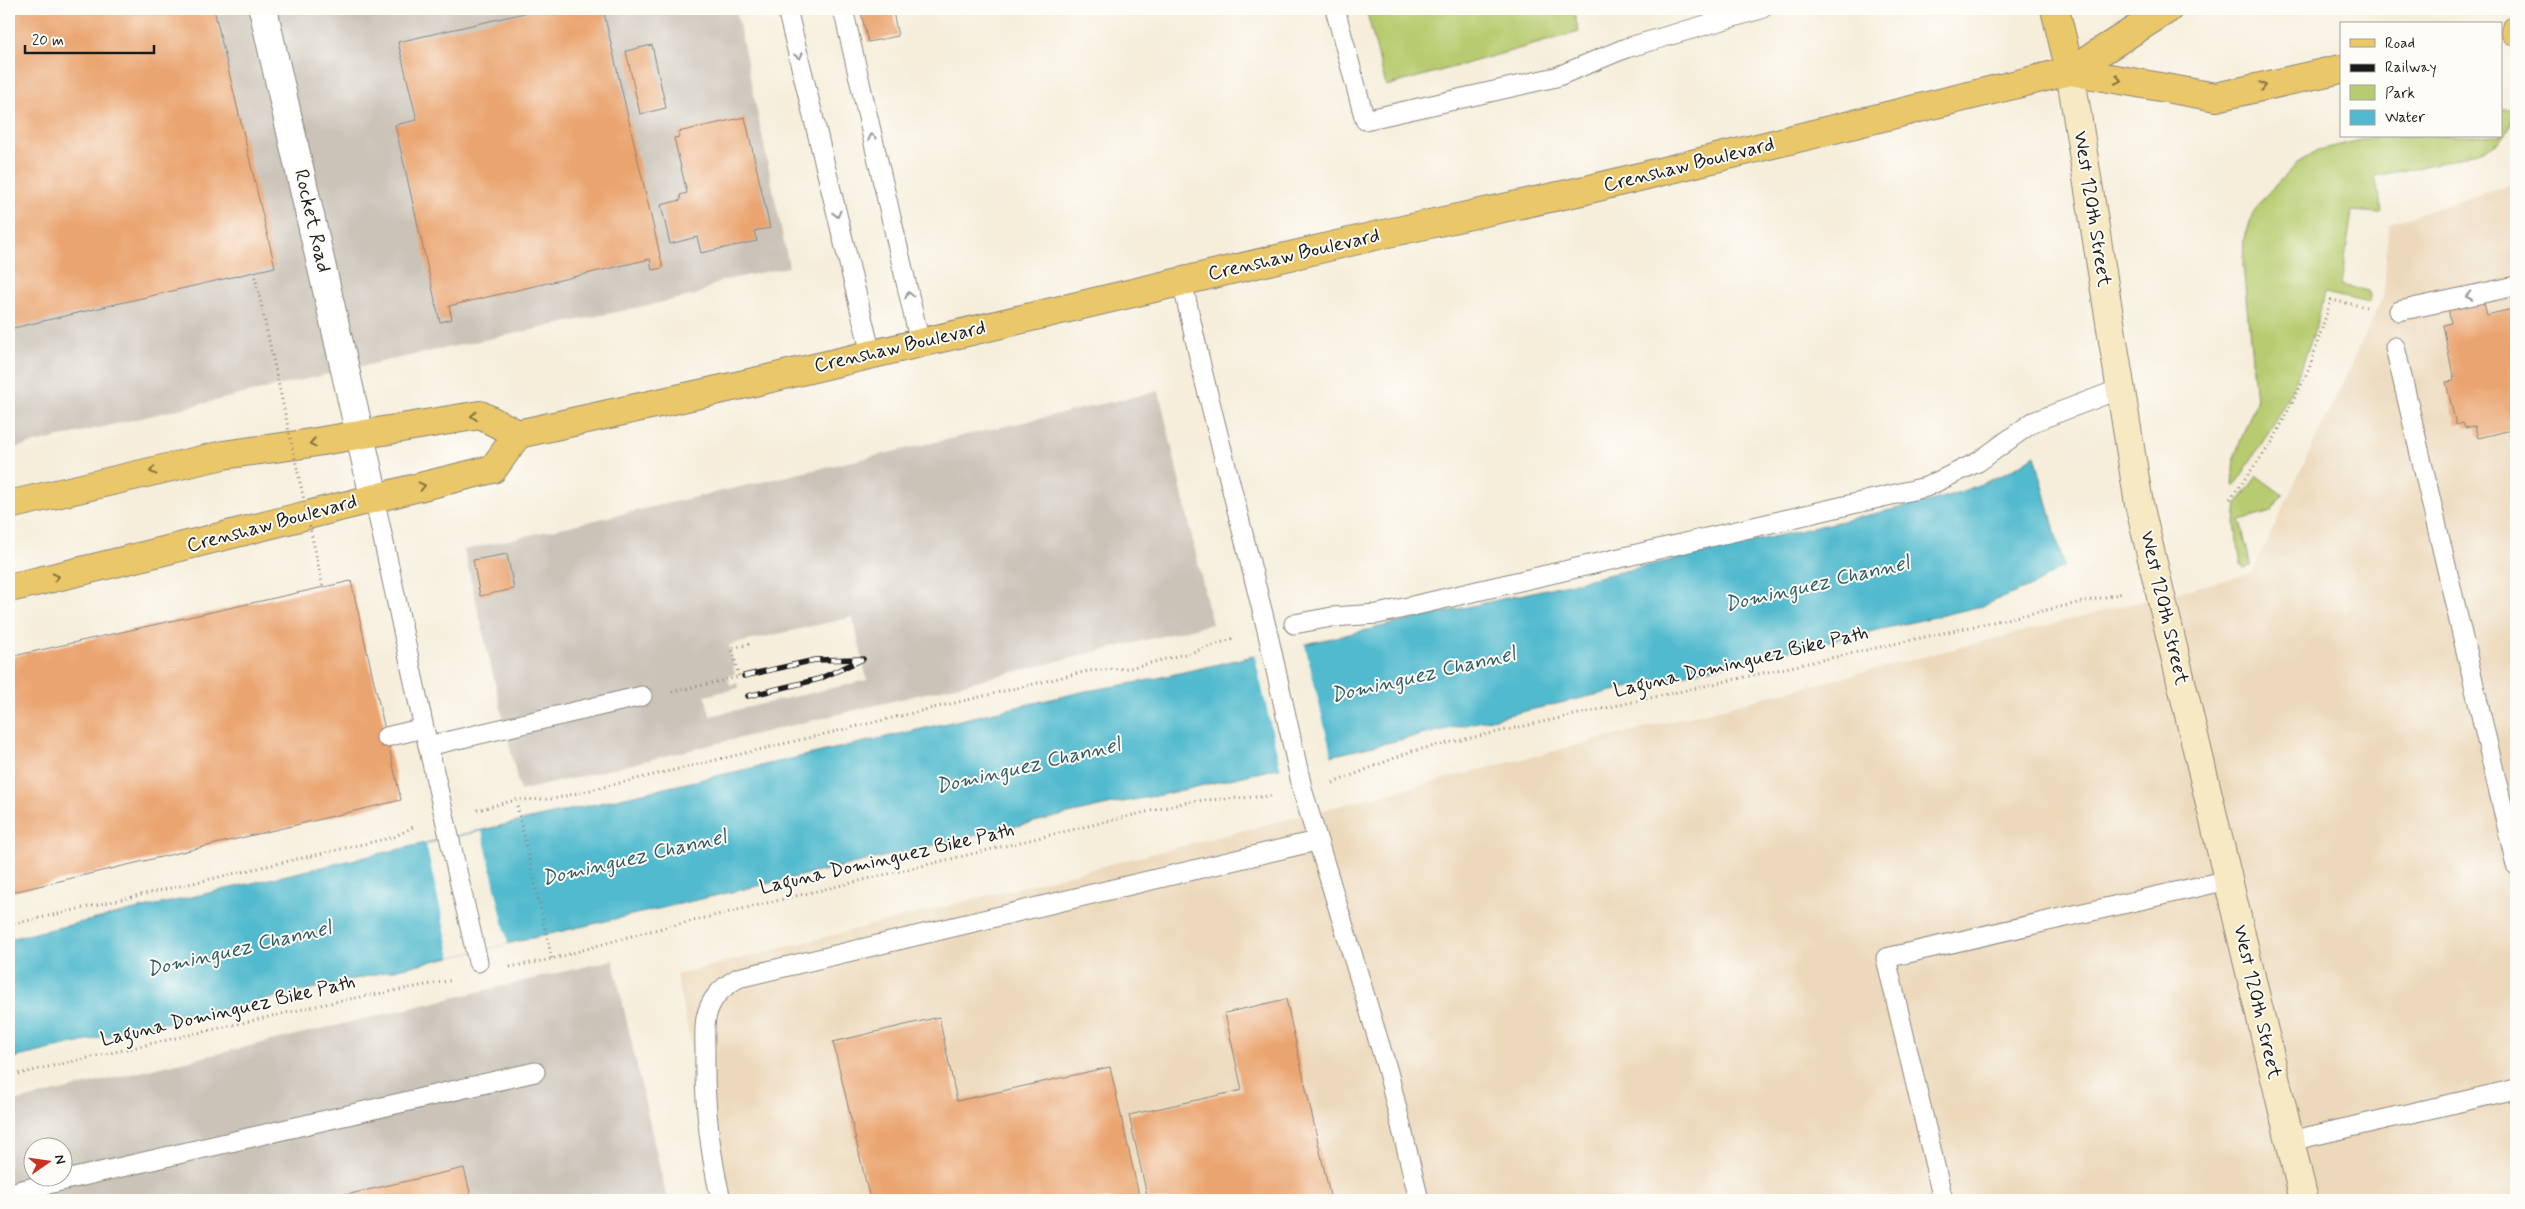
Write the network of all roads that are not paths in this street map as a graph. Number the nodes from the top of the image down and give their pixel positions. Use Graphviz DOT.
graph roads {
  1 [pos="263,9"];
  2 [pos="787,9"];
  3 [pos="842,9"];
  4 [pos="1335,9"];
  5 [pos="1761,9"];
  6 [pos="2055,9"];
  7 [pos="2168,9"];
  8 [pos="2340,69"];
  9 [pos="2070,71"];
  10 [pos="1182,281"];
  11 [pos="2516,286"];
  12 [pos="2399,311"];
  13 [pos="920,343"];
  14 [pos="2395,347"];
  15 [pos="871,354"];
  16 [pos="2120,389"];
  17 [pos="361,434"];
  18 [pos="518,434"];
  19 [pos="374,498"];
  20 [pos="9,505"];
  21 [pos="9,588"];
  22 [pos="1294,624"];
  23 [pos="642,696"];
  24 [pos="386,737"];
  25 [pos="426,737"];
  26 [pos="2512,826"];
  27 [pos="1316,841"];
  28 [pos="2516,865"];
  29 [pos="2228,880"];
  30 [pos="478,962"];
  31 [pos="535,1072"];
  32 [pos="2516,1089"];
  33 [pos="2290,1141"];
  34 [pos="9,1193"];
  35 [pos="721,1200"];
  36 [pos="1419,1200"];
  37 [pos="1943,1200"];
  38 [pos="2304,1200"];
  1 -- 17 [label="street, Rocket Road"];
  2 -- 15 [label="lane, one-way"];
  13 -- 3 [label="lane, one-way"];
  4 -- 5 [label="lane"];
  6 -- 9 [label="main road, West 120th Street"];
  7 -- 9 [label="main road, Crenshaw Boulevard"];
  9 -- 8 [label="main road, Crenshaw Boulevard, one-way"];
  9 -- 10 [label="main road, Crenshaw Boulevard"];
  9 -- 16 [label="street, West 120th Street"];
  10 -- 13 [label="main road, Crenshaw Boulevard"];
  10 -- 27 [label="lane"];
  11 -- 12 [label="lane, one-way"];
  13 -- 15 [label="main road, Crenshaw Boulevard"];
  14 -- 26 [label="lane"];
  15 -- 18 [label="main road, Crenshaw Boulevard"];
  16 -- 22 [label="lane"];
  16 -- 29 [label="street, West 120th Street"];
  18 -- 17 [label="main road, one-way"];
  17 -- 19 [label="street, Rocket Road"];
  17 -- 20 [label="main road, one-way"];
  19 -- 18 [label="main road, Crenshaw Boulevard, one-way"];
  21 -- 19 [label="main road, Crenshaw Boulevard, one-way"];
  19 -- 25 [label="lane"];
  23 -- 25 [label="lane"];
  24 -- 25 [label="lane"];
  25 -- 30 [label="lane"];
  26 -- 28 [label="lane"];
  27 -- 35 [label="lane"];
  27 -- 36 [label="lane"];
  29 -- 33 [label="street, West 120th Street"];
  29 -- 37 [label="lane"];
  31 -- 34 [label="lane"];
  32 -- 33 [label="lane"];
  33 -- 38 [label="street, West 120th Street"];
}
